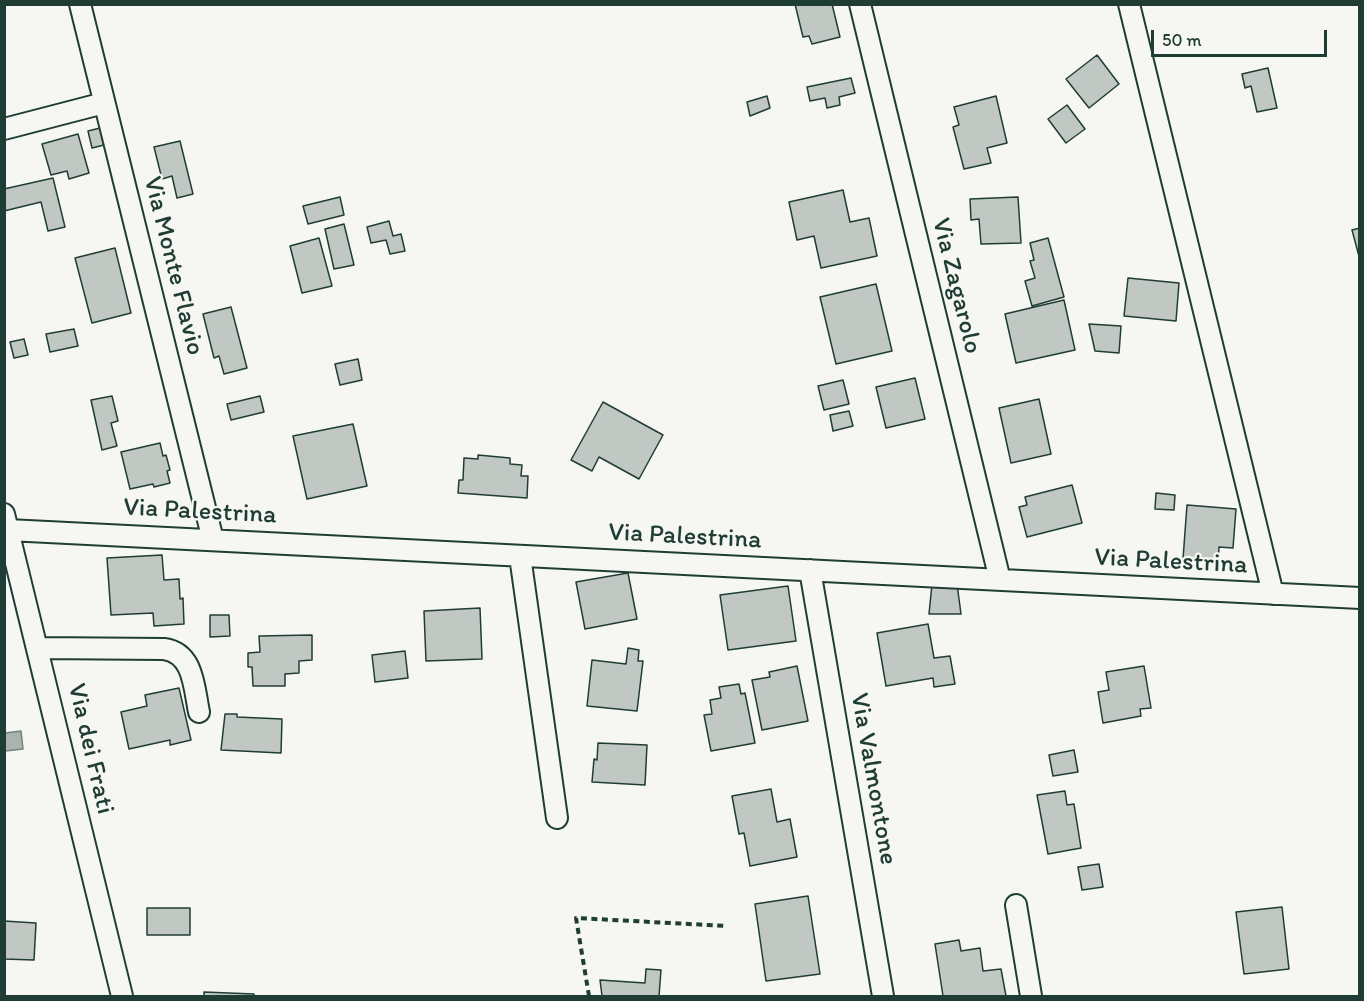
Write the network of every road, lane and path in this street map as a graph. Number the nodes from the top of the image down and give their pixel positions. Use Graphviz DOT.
graph roads {
  1 [pos="80,4"];
  2 [pos="860,4"];
  3 [pos="1129,4"];
  4 [pos="104,103"];
  5 [pos="4,129"];
  6 [pos="6,522"];
  7 [pos="213,540"];
  8 [pos="520,556"];
  9 [pos="810,570"];
  10 [pos="1000,580"];
  11 [pos="1273,594"];
  12 [pos="1359,598"];
  13 [pos="38,648"];
  14 [pos="199,712"];
  15 [pos="557,818"];
  16 [pos="1016,904"];
  17 [pos="727,926"];
  18 [pos="122,996"];
  19 [pos="589,996"];
  20 [pos="883,996"];
  21 [pos="1031,996"];
  1 -- 4 [label="street, Via Monte Flavio"];
  2 -- 10 [label="street, Via Zagarolo"];
  3 -- 11 [label="street"];
  4 -- 5 [label="street"];
  4 -- 7 [label="street, Via Monte Flavio"];
  6 -- 7 [label="street, Via Palestrina"];
  6 -- 13 [label="street, Via dei Frati"];
  7 -- 8 [label="street, Via Palestrina"];
  8 -- 9 [label="street, Via Palestrina"];
  8 -- 15 [label="street"];
  9 -- 10 [label="street, Via Palestrina"];
  9 -- 20 [label="street, Via Valmontone"];
  10 -- 11 [label="street, Via Palestrina"];
  11 -- 12 [label="street, Via Palestrina"];
  13 -- 14 [label="street"];
  13 -- 18 [label="street, Via dei Frati"];
  16 -- 21 [label="street"];
  17 -- 19 [label="path"];
}
